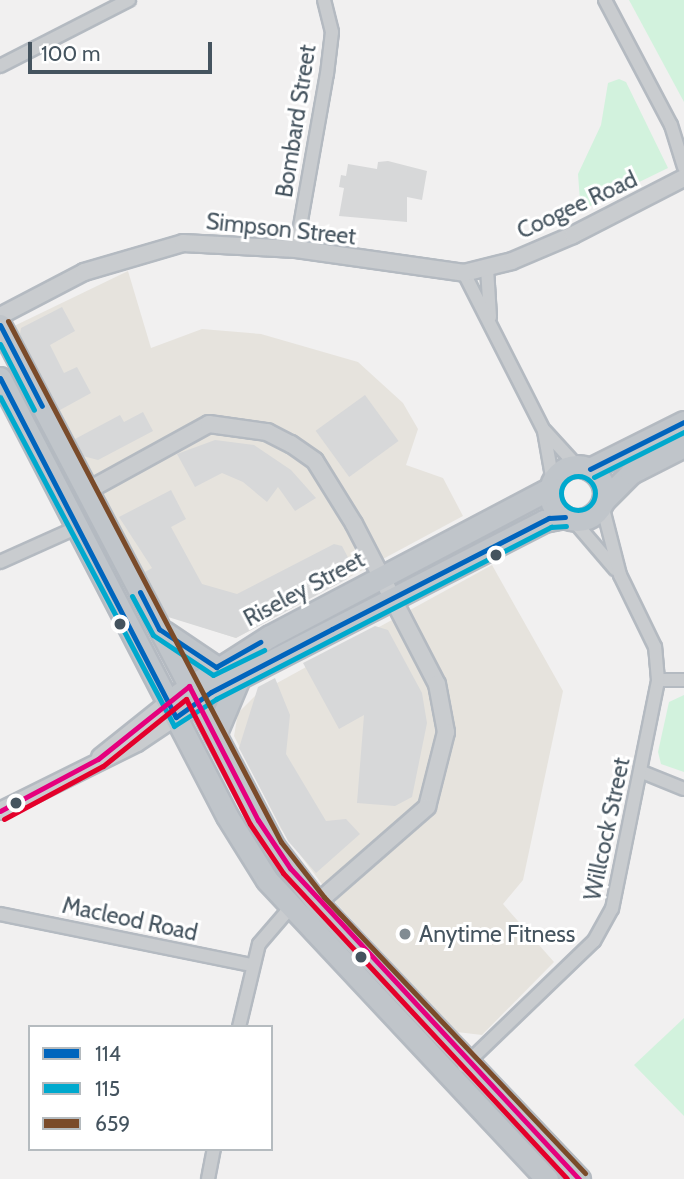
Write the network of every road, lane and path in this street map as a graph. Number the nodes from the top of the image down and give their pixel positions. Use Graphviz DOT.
graph roads {
  1 [pos="128,0"];
  2 [pos="324,0"];
  3 [pos="605,0"];
  4 [pos="0,66"];
  5 [pos="671,125"];
  6 [pos="684,141"];
  7 [pos="684,167"];
  8 [pos="684,178"];
  9 [pos="296,249"];
  10 [pos="487,268"];
  11 [pos="464,273"];
  12 [pos="0,316"];
  13 [pos="490,320"];
  14 [pos="0,325"];
  15 [pos="0,378"];
  16 [pos="684,422"];
  17 [pos="544,430"];
  18 [pos="684,446"];
  19 [pos="584,467"];
  20 [pos="552,485"];
  21 [pos="87,491"];
  22 [pos="603,503"];
  23 [pos="569,519"];
  24 [pos="78,527"];
  25 [pos="0,562"];
  26 [pos="620,575"];
  27 [pos="382,578"];
  28 [pos="393,598"];
  29 [pos="159,629"];
  30 [pos="216,667"];
  31 [pos="239,678"];
  32 [pos="658,680"];
  33 [pos="684,680"];
  34 [pos="193,694"];
  35 [pos="173,710"];
  36 [pos="215,735"];
  37 [pos="642,772"];
  38 [pos="684,789"];
  39 [pos="0,811"];
  40 [pos="317,903"];
  41 [pos="290,908"];
  42 [pos="0,914"];
  43 [pos="251,965"];
  44 [pos="239,1025"];
  45 [pos="468,1062"];
  46 [pos="451,1078"];
  47 [pos="214,1151"];
  48 [pos="208,1179"];
  49 [pos="547,1179"];
  50 [pos="579,1179"];
  1 -- 4 [label="street"];
  2 -- 9 [label="street, Bombard Street"];
  3 -- 5 [label="street"];
  5 -- 6 [label="street"];
  5 -- 7 [label="street"];
  8 -- 10 [label="street, Coogee Road"];
  9 -- 11 [label="street, Simpson Street"];
  9 -- 12 [label="street, Simpson Street"];
  10 -- 11 [label="street, Simpson Street"];
  10 -- 13 [label="street"];
  11 -- 13 [label="street"];
  13 -- 17 [label="street"];
  14 -- 21 [label="highway"];
  15 -- 24 [label="highway"];
  16 -- 19 [label="highway, Riseley Street"];
  17 -- 19 [label="street"];
  17 -- 20 [label="street"];
  18 -- 22 [label="highway, Riseley Street"];
  19 -- 20 [label="highway, Riseley Street"];
  19 -- 22 [label="highway"];
  20 -- 23 [label="highway"];
  20 -- 27 [label="highway, Riseley Street"];
  21 -- 27 [label="street"];
  21 -- 29 [label="highway"];
  22 -- 23 [label="highway, Riseley Street"];
  22 -- 26 [label="street, Willcock Street"];
  23 -- 26 [label="street, Willcock Street"];
  23 -- 28 [label="highway, Riseley Street"];
  24 -- 25 [label="street"];
  24 -- 35 [label="highway"];
  26 -- 32 [label="street, Willcock Street"];
  27 -- 28 [label="street"];
  27 -- 30 [label="highway, Riseley Street"];
  28 -- 31 [label="highway, Riseley Street"];
  28 -- 40 [label="street"];
  29 -- 30 [label="highway"];
  29 -- 34 [label="highway"];
  30 -- 34 [label="highway, Riseley Street"];
  31 -- 34 [label="highway, Riseley Street"];
  31 -- 36 [label="highway"];
  32 -- 33 [label="street"];
  32 -- 37 [label="street, Willcock Street"];
  34 -- 35 [label="highway, Riseley Street"];
  34 -- 36 [label="highway"];
  35 -- 39 [label="street, Riseley Street"];
  35 -- 41 [label="highway"];
  36 -- 40 [label="highway"];
  37 -- 38 [label="street"];
  37 -- 45 [label="street, Willcock Street"];
  40 -- 45 [label="highway"];
  41 -- 43 [label="street"];
  41 -- 46 [label="highway"];
  42 -- 43 [label="street, Macleod Road"];
  43 -- 44 [label="street"];
  45 -- 46 [label="street, Willcock Street"];
  45 -- 50 [label="highway"];
  46 -- 49 [label="highway"];
  47 -- 48 [label="street"];
}
